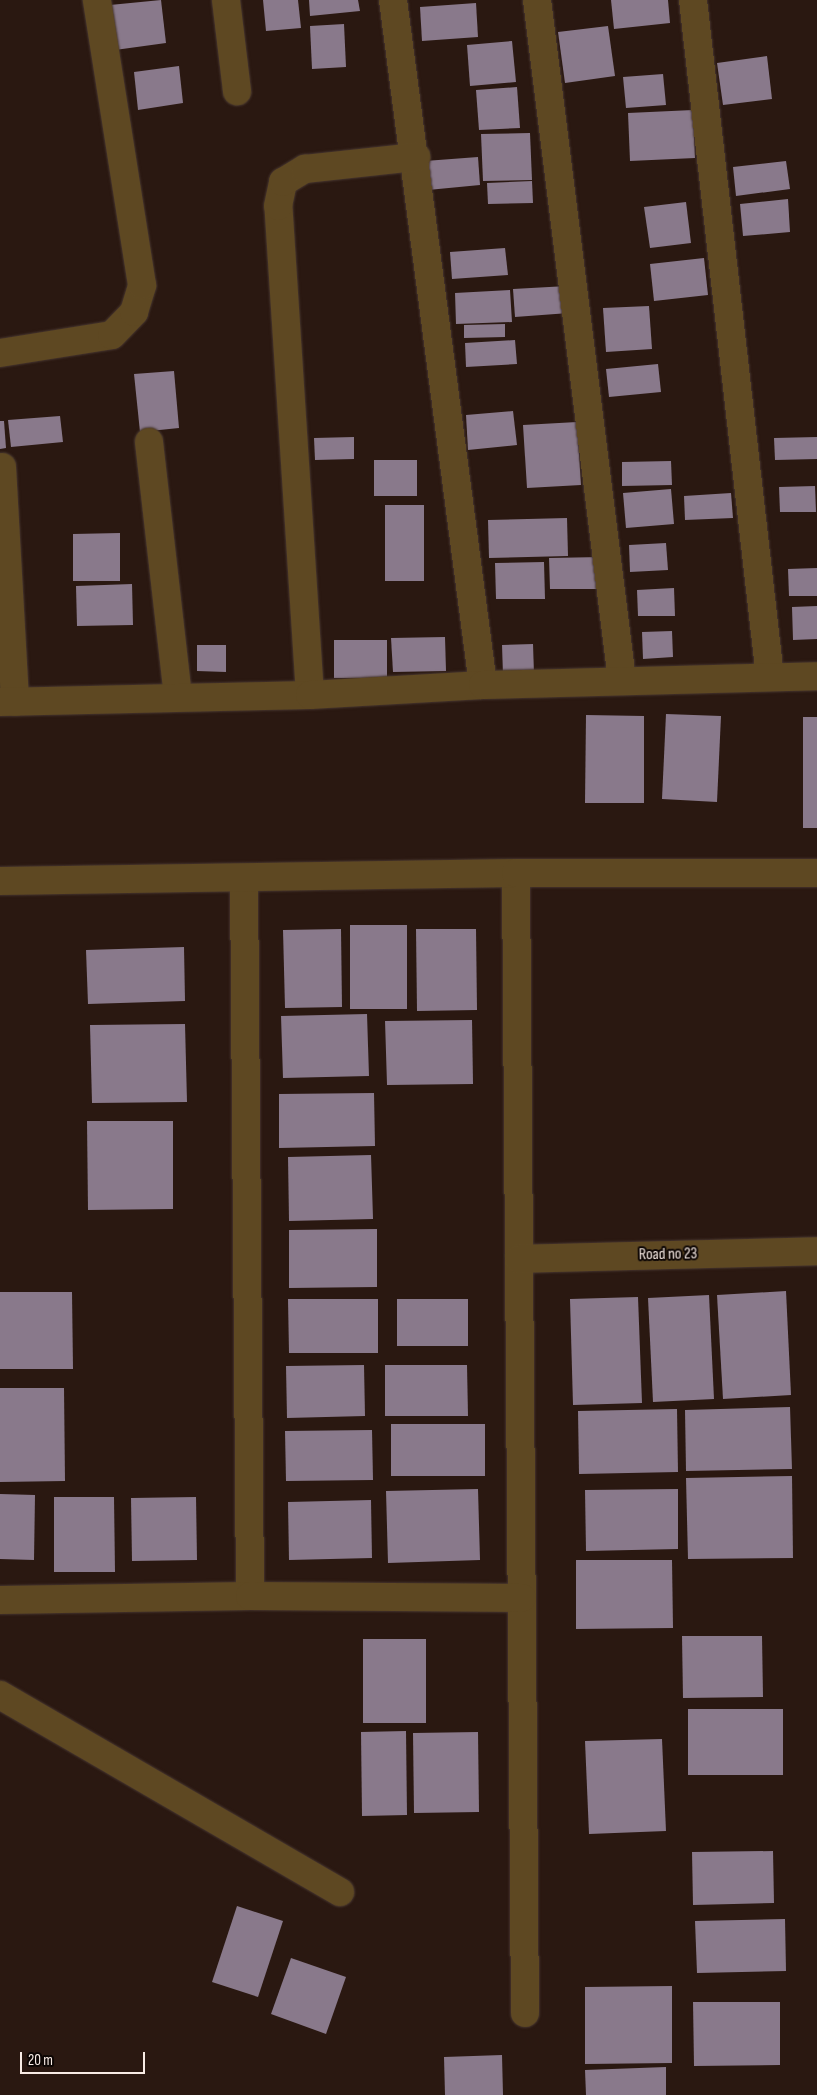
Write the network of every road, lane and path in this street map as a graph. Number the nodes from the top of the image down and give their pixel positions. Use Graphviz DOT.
graph roads {
  1 [pos="97,0"];
  2 [pos="226,0"];
  3 [pos="393,0"];
  4 [pos="537,0"];
  5 [pos="693,0"];
  6 [pos="237,91"];
  7 [pos="416,157"];
  8 [pos="0,353"];
  9 [pos="149,442"];
  10 [pos="2,467"];
  11 [pos="817,676"];
  12 [pos="770,677"];
  13 [pos="622,680"];
  14 [pos="483,685"];
  15 [pos="310,695"];
  16 [pos="178,696"];
  17 [pos="8,702"];
  18 [pos="516,873"];
  19 [pos="817,873"];
  20 [pos="244,879"];
  21 [pos="0,881"];
  22 [pos="817,1251"];
  23 [pos="519,1259"];
  24 [pos="250,1596"];
  25 [pos="522,1598"];
  26 [pos="0,1600"];
  27 [pos="0,1695"];
  28 [pos="340,1892"];
  29 [pos="524,2013"];
  1 -- 8 [label="street"];
  2 -- 6 [label="street"];
  3 -- 7 [label="street"];
  4 -- 13 [label="street"];
  5 -- 12 [label="street"];
  7 -- 14 [label="street"];
  7 -- 15 [label="street"];
  9 -- 16 [label="street"];
  10 -- 17 [label="street"];
  11 -- 12 [label="street"];
  12 -- 13 [label="street"];
  13 -- 14 [label="street"];
  14 -- 15 [label="street"];
  15 -- 16 [label="street"];
  16 -- 17 [label="street"];
  18 -- 19 [label="street"];
  18 -- 20 [label="street"];
  18 -- 23 [label="street"];
  20 -- 21 [label="street"];
  20 -- 24 [label="street"];
  22 -- 23 [label="street, Road no 23"];
  23 -- 25 [label="street"];
  24 -- 25 [label="street"];
  24 -- 26 [label="street"];
  25 -- 29 [label="street"];
  27 -- 28 [label="street"];
}
